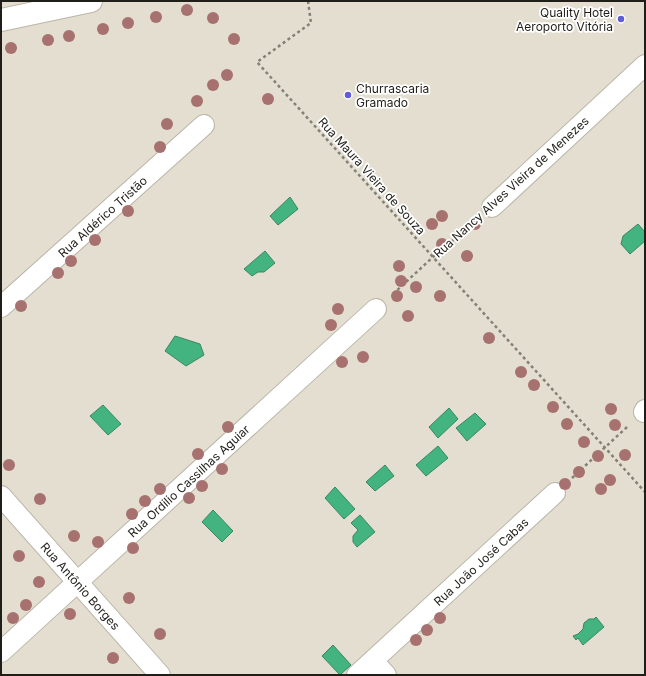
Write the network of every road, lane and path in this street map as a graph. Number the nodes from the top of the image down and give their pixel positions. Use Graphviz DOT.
graph roads {
  1 [pos="91,1"];
  2 [pos="308,1"];
  3 [pos="16,12"];
  4 [pos="645,65"];
  5 [pos="204,125"];
  6 [pos="492,207"];
  7 [pos="433,257"];
  8 [pos="1,307"];
  9 [pos="376,309"];
  10 [pos="644,411"];
  11 [pos="604,449"];
  12 [pos="645,492"];
  13 [pos="555,493"];
  14 [pos="1,496"];
  15 [pos="77,582"];
  16 [pos="1,652"];
  17 [pos="380,668"];
  18 [pos="160,675"];
  19 [pos="357,675"];
  1 -- 3 [label="street"];
  2 -- 7 [label="path, Rua Maura Vieira de Souza"];
  4 -- 6 [label="street, Rua Nancy Alves Vieira de Menezes"];
  5 -- 8 [label="street, Rua Aldérico Tristão"];
  6 -- 7 [label="path, Rua Nancy Alves Vieira de Menezes"];
  7 -- 9 [label="path, Rua Nancy Alves Vieira de Menezes"];
  7 -- 11 [label="path, Rua Maura Vieira de Souza"];
  9 -- 15 [label="street, Rua Ordilio Cassilhas Aguiar"];
  10 -- 11 [label="path"];
  11 -- 12 [label="path, Rua Maura Vieira de Souza"];
  11 -- 13 [label="path"];
  13 -- 17 [label="street, Rua João José Cabas"];
  14 -- 15 [label="street, Rua Antônio Borges"];
  15 -- 16 [label="street, Rua Ordilio Cassilhas Aguiar"];
  15 -- 18 [label="street, Rua Antônio Borges"];
  17 -- 19 [label="street, Rua João José Cabas"];
}
